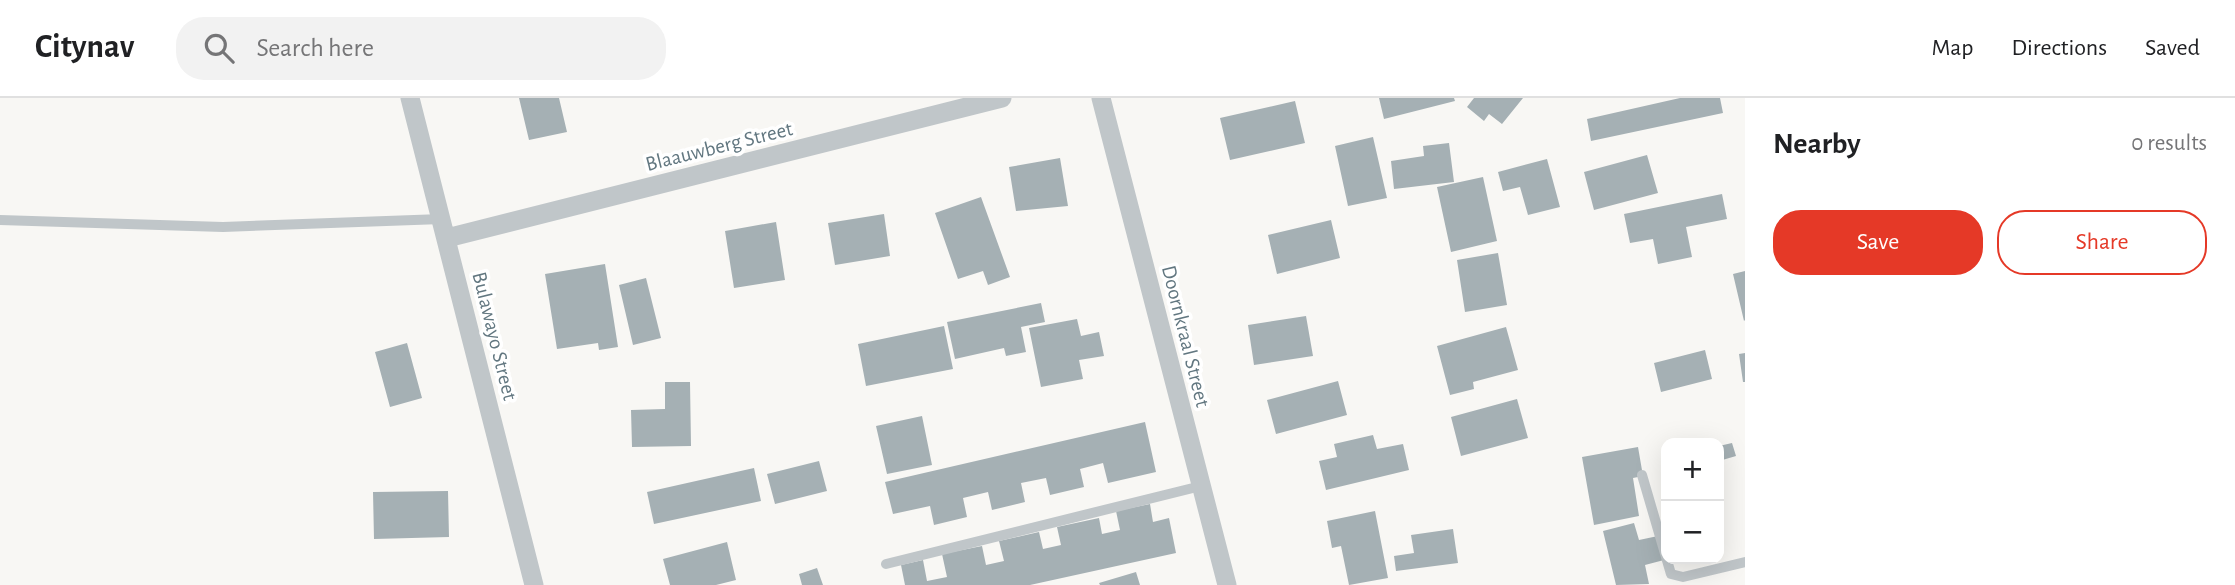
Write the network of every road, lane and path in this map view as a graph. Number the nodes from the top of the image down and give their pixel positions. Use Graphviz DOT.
graph roads {
  1 [pos="410,98"];
  2 [pos="1002,98"];
  3 [pos="1101,98"];
  4 [pos="0,220"];
  5 [pos="445,229"];
  6 [pos="1642,475"];
  7 [pos="1201,486"];
  8 [pos="1745,562"];
  9 [pos="886,564"];
  10 [pos="534,585"];
  11 [pos="1227,585"];
  1 -- 5 [label="street, Bulawayo Street"];
  2 -- 5 [label="street, Blaauwberg Street"];
  3 -- 7 [label="street, Doornkraal Street"];
  4 -- 5 [label="lane"];
  5 -- 10 [label="street, Bulawayo Street"];
  6 -- 8 [label="lane"];
  7 -- 9 [label="lane"];
  7 -- 11 [label="street, Doornkraal Street"];
}
